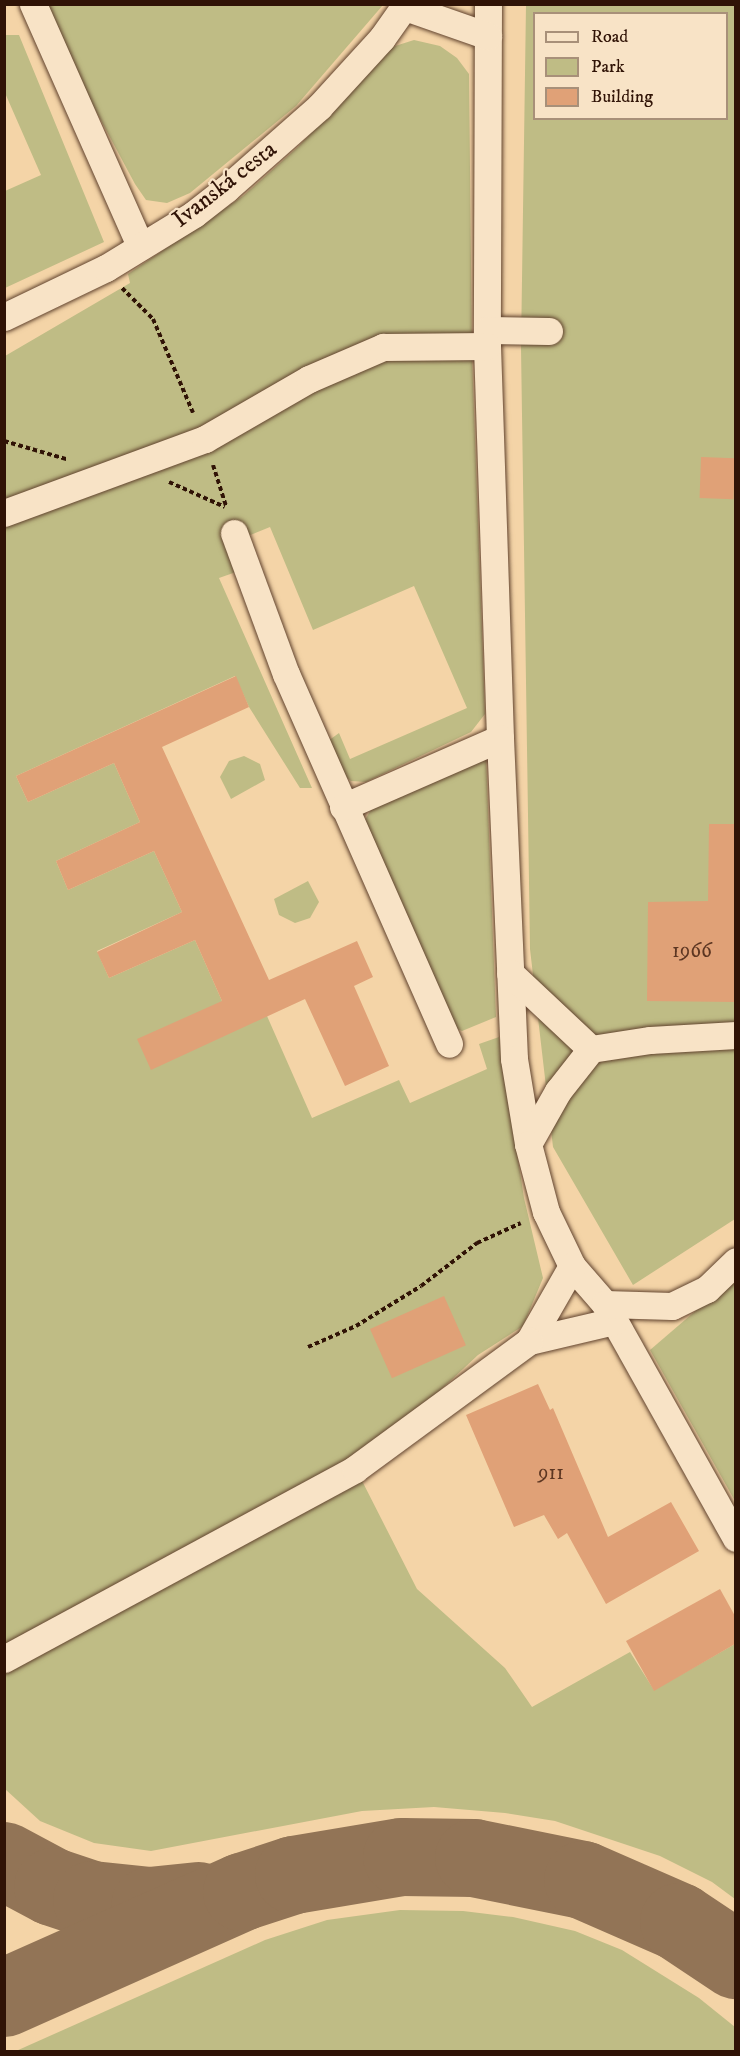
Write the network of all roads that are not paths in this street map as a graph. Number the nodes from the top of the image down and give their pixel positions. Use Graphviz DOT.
graph roads {
  1 [pos="33,4"];
  2 [pos="488,4"];
  3 [pos="405,6"];
  4 [pos="488,36"];
  5 [pos="140,246"];
  6 [pos="4,317"];
  7 [pos="549,331"];
  8 [pos="488,338"];
  9 [pos="4,513"];
  10 [pos="234,533"];
  11 [pos="500,738"];
  12 [pos="343,807"];
  13 [pos="510,973"];
  14 [pos="735,1035"];
  15 [pos="450,1044"];
  16 [pos="591,1049"];
  17 [pos="528,1144"];
  18 [pos="735,1261"];
  19 [pos="572,1266"];
  20 [pos="609,1313"];
  21 [pos="529,1341"];
  22 [pos="735,1538"];
  23 [pos="4,1659"];
  1 -- 5 [label="street"];
  2 -- 4 [label="street"];
  3 -- 4 [label="street"];
  3 -- 5 [label="street, Ivanská cesta"];
  4 -- 8 [label="street"];
  5 -- 6 [label="street, Ivanská cesta"];
  7 -- 8 [label="street"];
  8 -- 9 [label="street"];
  8 -- 11 [label="street"];
  10 -- 12 [label="street"];
  11 -- 12 [label="street"];
  11 -- 13 [label="street"];
  12 -- 15 [label="street"];
  13 -- 16 [label="street"];
  13 -- 17 [label="street"];
  14 -- 16 [label="street"];
  16 -- 17 [label="street"];
  17 -- 19 [label="street"];
  18 -- 20 [label="street"];
  19 -- 20 [label="street"];
  19 -- 21 [label="street"];
  20 -- 21 [label="street"];
  20 -- 22 [label="street"];
  21 -- 23 [label="street"];
}
